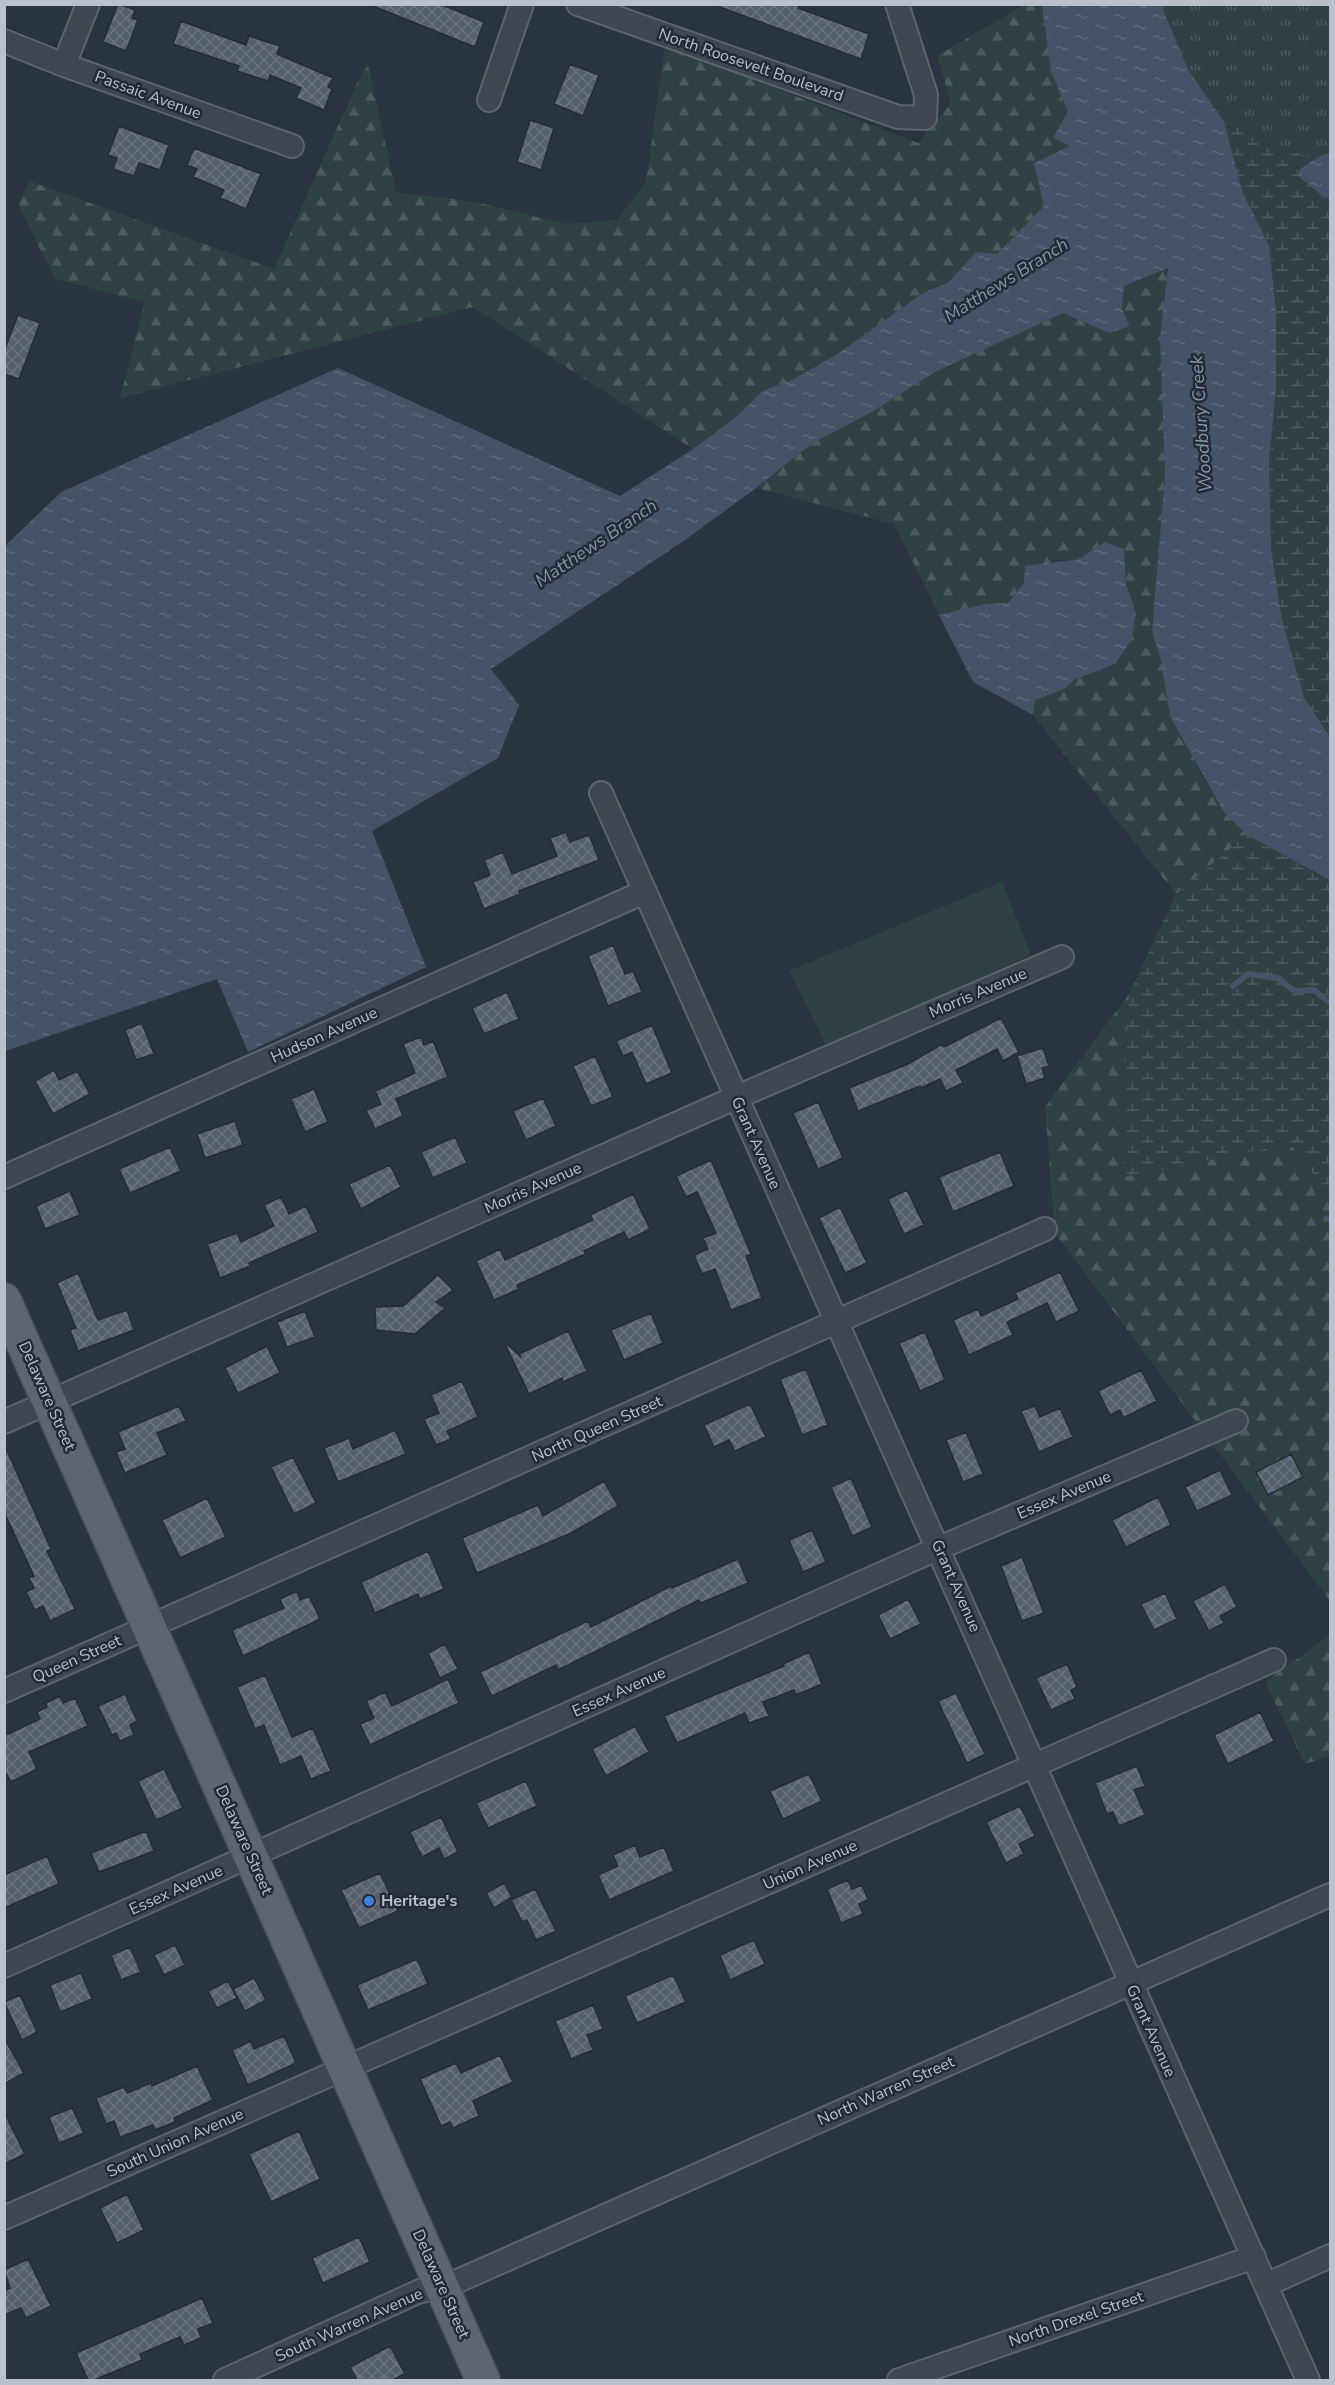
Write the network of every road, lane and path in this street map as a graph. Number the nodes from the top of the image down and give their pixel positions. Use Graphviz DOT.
graph roads {
  1 [pos="88,4"];
  2 [pos="522,4"];
  3 [pos="578,4"];
  4 [pos="897,4"];
  5 [pos="4,41"];
  6 [pos="64,65"];
  7 [pos="489,100"];
  8 [pos="292,146"];
  9 [pos="601,792"];
  10 [pos="644,892"];
  11 [pos="1062,957"];
  12 [pos="736,1097"];
  13 [pos="4,1177"];
  14 [pos="1045,1229"];
  15 [pos="4,1300"];
  16 [pos="836,1323"];
  17 [pos="49,1402"];
  18 [pos="1236,1421"];
  19 [pos="4,1422"];
  20 [pos="939,1548"];
  21 [pos="149,1627"];
  22 [pos="1274,1660"];
  23 [pos="4,1691"];
  24 [pos="1036,1766"];
  25 [pos="252,1857"];
  26 [pos="1330,1895"];
  27 [pos="4,1966"];
  28 [pos="1129,1984"];
  29 [pos="346,2068"];
  30 [pos="4,2218"];
  31 [pos="1330,2256"];
  32 [pos="1254,2257"];
  33 [pos="1266,2285"];
  34 [pos="442,2288"];
  35 [pos="225,2380"];
  36 [pos="483,2380"];
  37 [pos="899,2380"];
  38 [pos="1308,2380"];
  1 -- 6 [label="street"];
  2 -- 7 [label="street"];
  3 -- 4 [label="street, North Roosevelt Boulevard"];
  5 -- 6 [label="street, Passaic Avenue"];
  6 -- 8 [label="street, Passaic Avenue"];
  9 -- 10 [label="street, Grant Avenue"];
  10 -- 12 [label="street, Grant Avenue"];
  10 -- 13 [label="street, Hudson Avenue"];
  11 -- 12 [label="street, Morris Avenue"];
  12 -- 16 [label="street, Grant Avenue"];
  12 -- 17 [label="street, Morris Avenue"];
  14 -- 16 [label="street, North Queen Street"];
  15 -- 17 [label="main road, Delaware Street"];
  16 -- 20 [label="street, Grant Avenue"];
  16 -- 21 [label="street, North Queen Street"];
  17 -- 19 [label="street, Morris Avenue"];
  17 -- 21 [label="main road, Delaware Street"];
  18 -- 20 [label="street, Essex Avenue"];
  20 -- 24 [label="street, Grant Avenue"];
  20 -- 25 [label="street, Essex Avenue"];
  21 -- 23 [label="street, Queen Street"];
  21 -- 25 [label="main road, Delaware Street"];
  22 -- 24 [label="street, Union Avenue"];
  24 -- 28 [label="street, Grant Avenue"];
  24 -- 29 [label="street, Union Avenue"];
  25 -- 27 [label="street, Essex Avenue"];
  25 -- 29 [label="main road, Delaware Street"];
  26 -- 28 [label="street, North Warren Street"];
  28 -- 32 [label="street, Grant Avenue"];
  28 -- 34 [label="street, North Warren Street"];
  29 -- 30 [label="street, South Union Avenue"];
  29 -- 34 [label="main road, Delaware Street"];
  31 -- 33 [label="street"];
  32 -- 33 [label="street, Grant Avenue"];
  32 -- 37 [label="street, North Drexel Street"];
  33 -- 38 [label="street, Grant Avenue"];
  34 -- 35 [label="street, South Warren Avenue"];
  34 -- 36 [label="main road, Delaware Street"];
}
